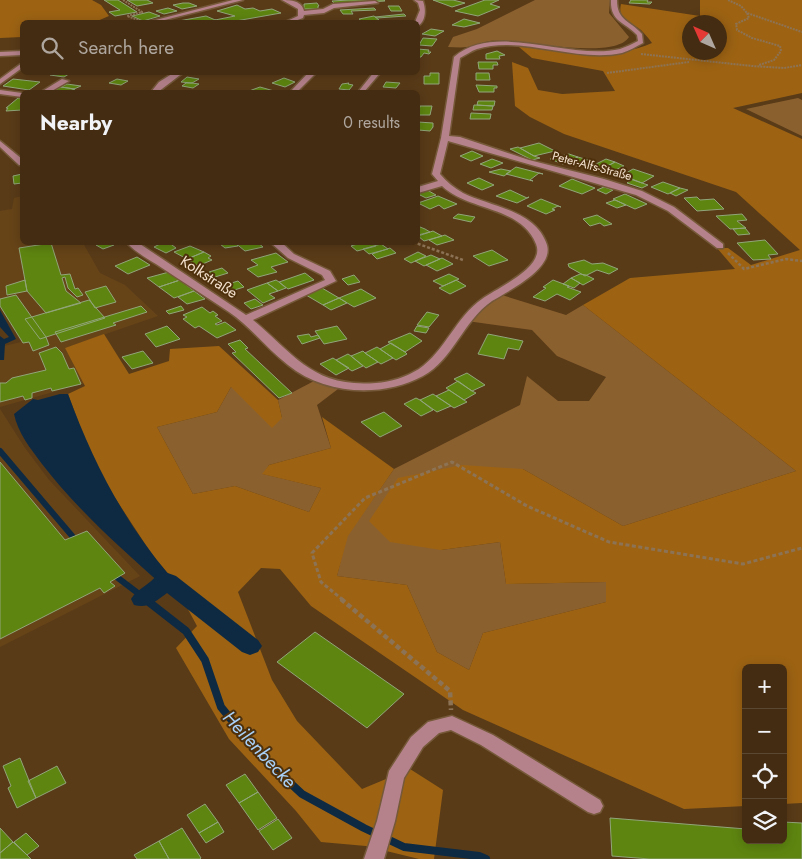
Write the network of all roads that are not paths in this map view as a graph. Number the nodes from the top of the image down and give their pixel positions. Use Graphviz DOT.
graph roads {
  1 [pos="240,0"];
  2 [pos="285,0"];
  3 [pos="417,0"];
  4 [pos="614,0"];
  5 [pos="375,3"];
  6 [pos="302,13"];
  7 [pos="160,20"];
  8 [pos="293,20"];
  9 [pos="419,20"];
  10 [pos="20,53"];
  11 [pos="0,54"];
  12 [pos="20,67"];
  13 [pos="176,75"];
  14 [pos="311,75"];
  15 [pos="375,75"];
  16 [pos="65,81"];
  17 [pos="0,82"];
  18 [pos="49,90"];
  19 [pos="156,90"];
  20 [pos="295,90"];
  21 [pos="362,90"];
  22 [pos="0,92"];
  23 [pos="20,95"];
  24 [pos="445,138"];
  25 [pos="0,143"];
  26 [pos="20,161"];
  27 [pos="442,183"];
  28 [pos="420,189"];
  29 [pos="135,245"];
  30 [pos="277,245"];
  31 [pos="720,246"];
  32 [pos="246,319"];
  33 [pos="594,806"];
  34 [pos="376,856"];
  1 -- 7 [label="street"];
  2 -- 6 [label="street"];
  3 -- 9 [label="street"];
  4 -- 24 [label="street"];
  5 -- 6 [label="street"];
  6 -- 8 [label="street"];
  10 -- 11 [label="street"];
  12 -- 17 [label="street"];
  13 -- 19 [label="street"];
  14 -- 20 [label="street"];
  15 -- 21 [label="street"];
  16 -- 18 [label="street"];
  22 -- 23 [label="street"];
  24 -- 27 [label="street"];
  24 -- 31 [label="street, Peter-Alfs-Straße"];
  25 -- 26 [label="street"];
  27 -- 28 [label="street"];
  27 -- 32 [label="street, Kolkstraße"];
  29 -- 32 [label="street, Kolkstraße"];
  30 -- 32 [label="street"];
  33 -- 34 [label="street"];
}
